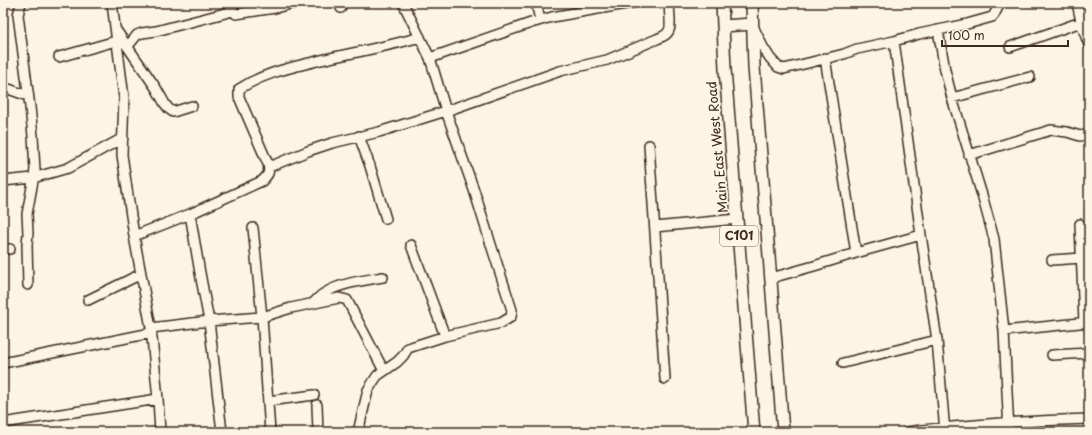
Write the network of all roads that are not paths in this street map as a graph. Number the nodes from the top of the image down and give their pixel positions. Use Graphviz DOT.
graph roads {
  1 [pos="21,3"];
  2 [pos="112,3"];
  3 [pos="295,3"];
  4 [pos="403,3"];
  5 [pos="536,3"];
  6 [pos="632,3"];
  7 [pos="669,3"];
  8 [pos="722,3"];
  9 [pos="752,3"];
  10 [pos="1000,3"];
  11 [pos="1077,3"];
  12 [pos="232,7"];
  13 [pos="540,20"];
  14 [pos="1081,22"];
  15 [pos="752,24"];
  16 [pos="723,26"];
  17 [pos="114,28"];
  18 [pos="938,30"];
  19 [pos="420,37"];
  20 [pos="116,41"];
  21 [pos="894,42"];
  22 [pos="128,46"];
  23 [pos="1089,46"];
  24 [pos="1010,48"];
  25 [pos="59,57"];
  26 [pos="430,58"];
  27 [pos="825,58"];
  28 [pos="1030,77"];
  29 [pos="3,86"];
  30 [pos="28,96"];
  31 [pos="952,98"];
  32 [pos="192,106"];
  33 [pos="446,111"];
  34 [pos="1089,134"];
  35 [pos="359,136"];
  36 [pos="123,138"];
  37 [pos="649,145"];
  38 [pos="969,155"];
  39 [pos="269,167"];
  40 [pos="33,178"];
  41 [pos="3,181"];
  42 [pos="190,214"];
  43 [pos="386,219"];
  44 [pos="737,219"];
  45 [pos="1080,224"];
  46 [pos="655,227"];
  47 [pos="253,228"];
  48 [pos="921,235"];
  49 [pos="134,236"];
  50 [pos="411,245"];
  51 [pos="856,253"];
  52 [pos="1082,258"];
  53 [pos="1052,260"];
  54 [pos="141,274"];
  55 [pos="383,277"];
  56 [pos="770,278"];
  57 [pos="28,285"];
  58 [pos="88,300"];
  59 [pos="312,304"];
  60 [pos="262,317"];
  61 [pos="209,320"];
  62 [pos="1087,323"];
  63 [pos="151,331"];
  64 [pos="1004,331"];
  65 [pos="445,336"];
  66 [pos="937,340"];
  67 [pos="1089,353"];
  68 [pos="1052,356"];
  69 [pos="3,363"];
  70 [pos="843,363"];
  71 [pos="384,371"];
  72 [pos="665,379"];
  73 [pos="314,395"];
  74 [pos="158,399"];
  75 [pos="268,401"];
  76 [pos="317,405"];
  77 [pos="1089,419"];
  78 [pos="1009,422"];
  79 [pos="3,423"];
  80 [pos="945,429"];
  81 [pos="160,432"];
  82 [pos="222,432"];
  83 [pos="270,432"];
  84 [pos="318,432"];
  85 [pos="358,432"];
  86 [pos="754,432"];
  87 [pos="783,432"];
  88 [pos="907,432"];
  89 [pos="1009,432"];
  1 -- 30 [label="street"];
  2 -- 17 [label="street"];
  3 -- 12 [label="street"];
  4 -- 19 [label="street"];
  5 -- 13 [label="street"];
  6 -- 13 [label="street"];
  7 -- 33 [label="street"];
  8 -- 16 [label="main road, Main East West Road / C101"];
  9 -- 15 [label="main road, C101"];
  10 -- 18 [label="street"];
  11 -- 14 [label="street"];
  12 -- 22 [label="street"];
  13 -- 26 [label="street"];
  14 -- 23 [label="street"];
  14 -- 24 [label="street"];
  15 -- 16 [label="main road"];
  15 -- 27 [label="street"];
  15 -- 56 [label="main road, C101"];
  16 -- 44 [label="main road, Main East West Road / C101"];
  17 -- 20 [label="street"];
  17 -- 22 [label="street"];
  18 -- 21 [label="street"];
  18 -- 31 [label="street"];
  19 -- 26 [label="street"];
  19 -- 39 [label="street"];
  20 -- 25 [label="street"];
  20 -- 36 [label="street"];
  21 -- 27 [label="street"];
  21 -- 48 [label="street"];
  22 -- 32 [label="street"];
  26 -- 33 [label="street"];
  27 -- 51 [label="street"];
  28 -- 31 [label="street"];
  29 -- 30 [label="street"];
  30 -- 40 [label="street"];
  31 -- 38 [label="street"];
  33 -- 35 [label="street"];
  33 -- 65 [label="street"];
  34 -- 38 [label="street"];
  35 -- 39 [label="street"];
  35 -- 43 [label="street"];
  36 -- 40 [label="street"];
  36 -- 49 [label="street"];
  37 -- 46 [label="street"];
  38 -- 64 [label="street"];
  39 -- 42 [label="street"];
  40 -- 41 [label="street"];
  40 -- 57 [label="street"];
  42 -- 49 [label="street"];
  42 -- 61 [label="street"];
  44 -- 46 [label="street"];
  44 -- 86 [label="main road, Main East West Road / C101"];
  45 -- 52 [label="street"];
  46 -- 72 [label="street"];
  47 -- 60 [label="street"];
  48 -- 51 [label="street"];
  48 -- 66 [label="street"];
  49 -- 54 [label="street"];
  50 -- 65 [label="street"];
  51 -- 56 [label="street"];
  52 -- 53 [label="street"];
  52 -- 62 [label="street"];
  54 -- 58 [label="street"];
  54 -- 63 [label="street"];
  55 -- 59 [label="street"];
  56 -- 87 [label="main road, C101"];
  59 -- 60 [label="street"];
  59 -- 71 [label="street"];
  60 -- 61 [label="street"];
  60 -- 75 [label="street"];
  61 -- 63 [label="street"];
  61 -- 82 [label="street"];
  62 -- 64 [label="street"];
  63 -- 69 [label="street"];
  63 -- 74 [label="street"];
  64 -- 78 [label="street"];
  65 -- 71 [label="street"];
  66 -- 70 [label="street"];
  66 -- 80 [label="street"];
  67 -- 68 [label="street"];
  71 -- 85 [label="street"];
  73 -- 75 [label="street"];
  74 -- 79 [label="street"];
  74 -- 81 [label="street"];
  75 -- 83 [label="street"];
  76 -- 84 [label="street"];
  77 -- 78 [label="street"];
  78 -- 80 [label="street"];
  78 -- 89 [label="street"];
  80 -- 88 [label="street"];
}
